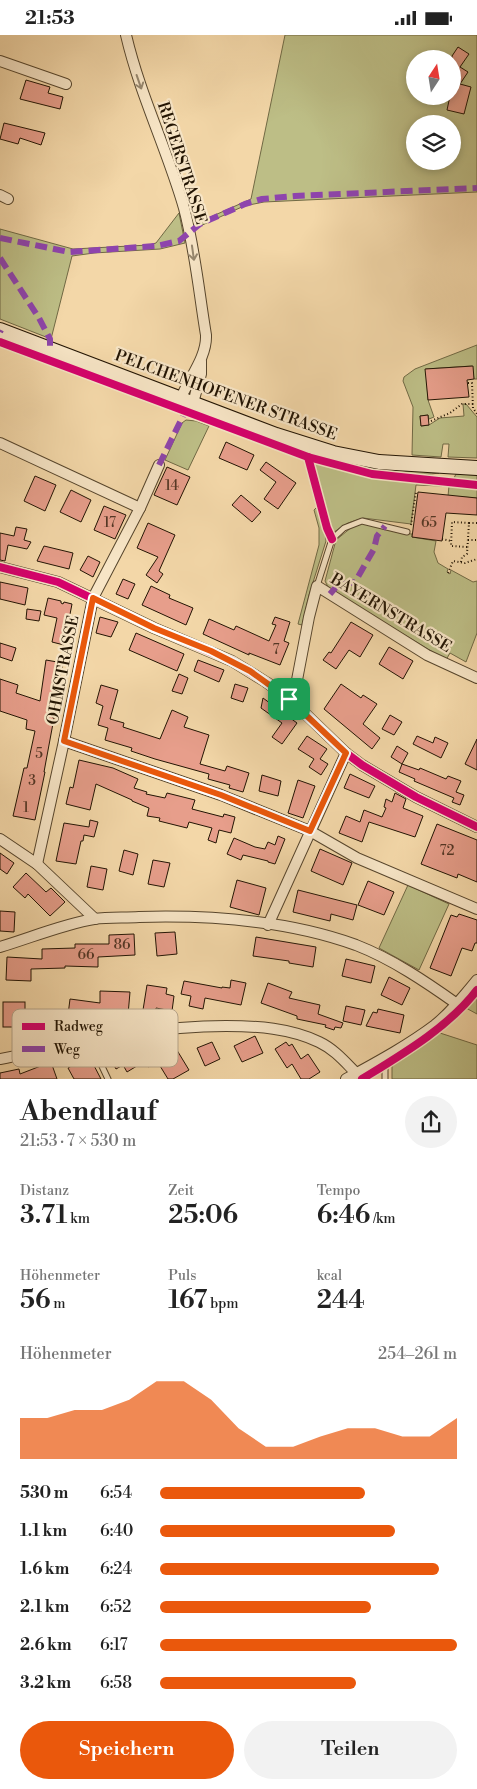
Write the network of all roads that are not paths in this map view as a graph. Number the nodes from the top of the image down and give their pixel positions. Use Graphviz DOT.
graph roads {
  1 [pos="126,35"];
  2 [pos="0,61"];
  3 [pos="66,84"];
  4 [pos="0,330"];
  5 [pos="187,401"];
  6 [pos="0,443"];
  7 [pos="159,465"];
  8 [pos="477,468"];
  9 [pos="140,508"];
  10 [pos="407,531"];
  11 [pos="0,567"];
  12 [pos="317,586"];
  13 [pos="93,598"];
  14 [pos="477,678"];
  15 [pos="289,699"];
  16 [pos="64,741"];
  17 [pos="346,753"];
  18 [pos="477,827"];
  19 [pos="310,831"];
  20 [pos="0,839"];
  21 [pos="37,864"];
  22 [pos="477,909"];
  23 [pos="95,919"];
  24 [pos="268,925"];
  25 [pos="0,947"];
  26 [pos="477,980"];
  27 [pos="457,1004"];
  28 [pos="178,1028"];
  29 [pos="385,1058"];
  30 [pos="102,1067"];
  31 [pos="356,1073"];
  32 [pos="108,1079"];
  33 [pos="346,1079"];
  34 [pos="386,1079"];
  1 -- 5 [label="street, REGERSTRASSE, one-way"];
  2 -- 3 [label="street"];
  4 -- 5 [label="main road, PELCHENHOFENER STRASSE"];
  5 -- 8 [label="main road, PELCHENHOFENER STRASSE"];
  6 -- 9 [label="street"];
  7 -- 9 [label="street, OHMSTRASSE"];
  9 -- 13 [label="street, OHMSTRASSE"];
  10 -- 12 [label="lane"];
  11 -- 13 [label="street"];
  12 -- 14 [label="street, BAYERNSTRASSE"];
  12 -- 15 [label="street"];
  13 -- 15 [label="street"];
  13 -- 16 [label="street, OHMSTRASSE"];
  15 -- 17 [label="street"];
  16 -- 19 [label="street"];
  16 -- 21 [label="street, OHMSTRASSE"];
  17 -- 18 [label="street"];
  17 -- 19 [label="street"];
  19 -- 22 [label="street"];
  19 -- 24 [label="street"];
  20 -- 21 [label="street"];
  21 -- 23 [label="street"];
  23 -- 24 [label="street"];
  23 -- 25 [label="street"];
  24 -- 27 [label="street"];
  26 -- 27 [label="street"];
  27 -- 29 [label="street"];
  28 -- 31 [label="street"];
  29 -- 31 [label="street"];
  29 -- 34 [label="lane"];
  30 -- 32 [label="lane"];
  31 -- 33 [label="street"];
}
